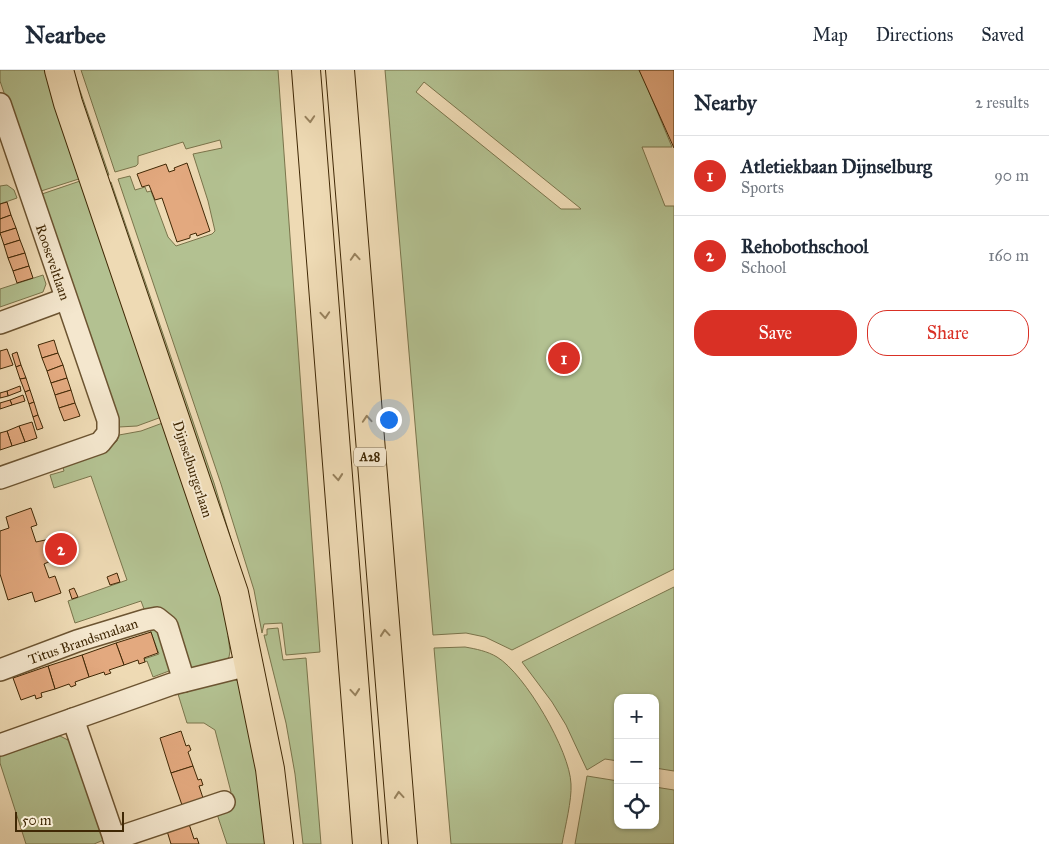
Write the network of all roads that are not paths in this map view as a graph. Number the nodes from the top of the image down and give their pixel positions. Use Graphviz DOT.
graph roads {
  1 [pos="54,70"];
  2 [pos="59,70"];
  3 [pos="306,70"];
  4 [pos="340,70"];
  5 [pos="68,103"];
  6 [pos="0,104"];
  7 [pos="9,165"];
  8 [pos="66,299"];
  9 [pos="0,323"];
  10 [pos="0,478"];
  11 [pos="248,665"];
  12 [pos="0,670"];
  13 [pos="184,681"];
  14 [pos="73,719"];
  15 [pos="2,737"];
  16 [pos="224,802"];
  17 [pos="115,842"];
  18 [pos="279,844"];
  19 [pos="367,844"];
  20 [pos="403,844"];
  1 -- 5 [label="main road, Dijnselburgerlaan"];
  2 -- 5 [label="main road, Dijnselburgerlaan"];
  3 -- 19 [label="main road, A28, one-way"];
  20 -- 4 [label="main road, A28, one-way"];
  5 -- 11 [label="main road, Dijnselburgerlaan"];
  6 -- 7 [label="street, Rooseveltlaan"];
  7 -- 8 [label="street, Rooseveltlaan"];
  8 -- 9 [label="street"];
  8 -- 10 [label="street, Rooseveltlaan"];
  11 -- 13 [label="street"];
  11 -- 18 [label="main road, Dijnselburgerlaan"];
  12 -- 13 [label="street, Titus Brandsmalaan"];
  13 -- 14 [label="street"];
  14 -- 15 [label="street"];
  14 -- 17 [label="street"];
  16 -- 17 [label="street"];
}
